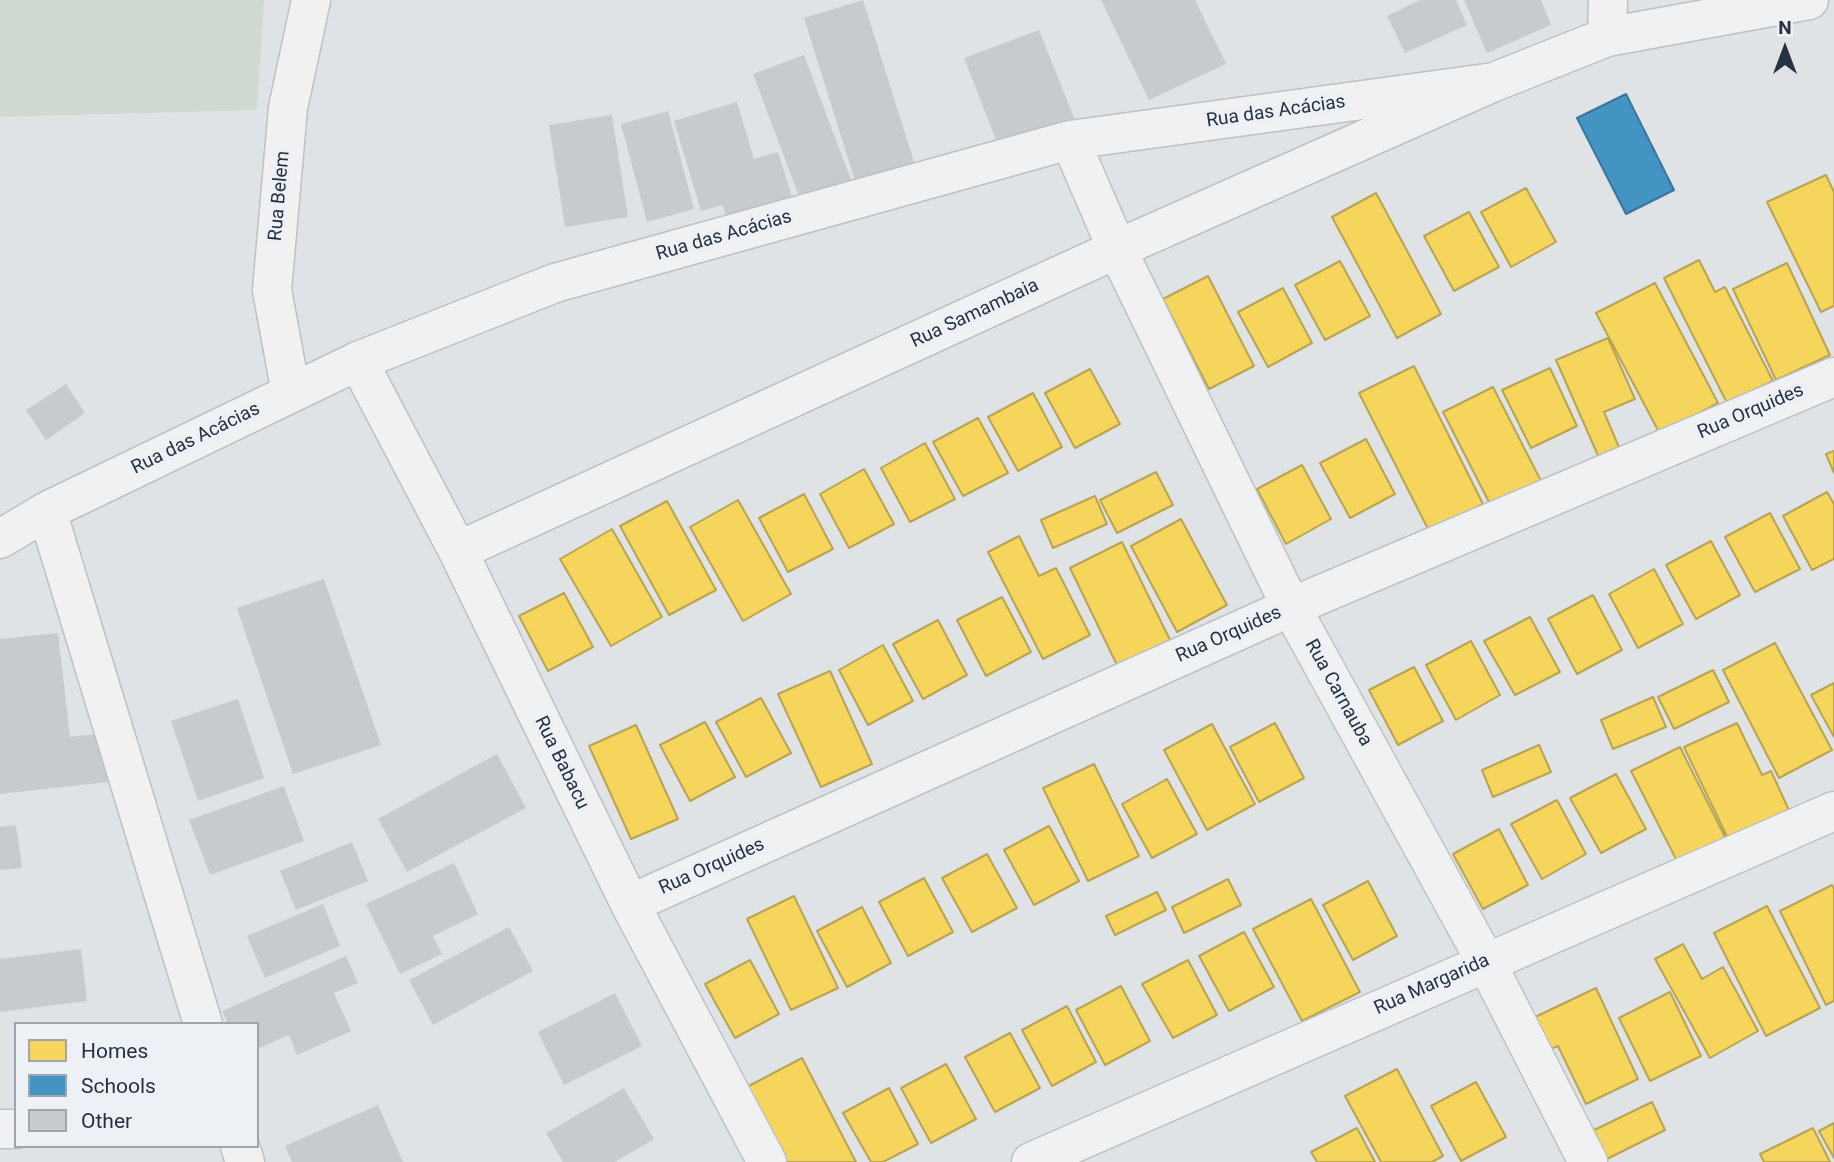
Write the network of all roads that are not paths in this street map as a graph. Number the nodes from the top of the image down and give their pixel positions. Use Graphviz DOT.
graph roads {
  1 [pos="311,0"];
  2 [pos="1809,0"];
  3 [pos="1608,19"];
  4 [pos="1494,82"];
  5 [pos="1070,140"];
  6 [pos="1117,249"];
  7 [pos="358,361"];
  8 [pos="1834,377"];
  9 [pos="291,393"];
  10 [pos="47,511"];
  11 [pos="0,539"];
  12 [pos="458,551"];
  13 [pos="1291,607"];
  14 [pos="1834,811"];
  15 [pos="630,904"];
  16 [pos="1486,962"];
  17 [pos="202,1022"];
  18 [pos="767,1162"];
  19 [pos="1031,1162"];
  20 [pos="1588,1162"];
  1 -- 9 [label="street, Rua Belem"];
  2 -- 3 [label="street"];
  3 -- 4 [label="street"];
  4 -- 5 [label="street, Rua das Acácias"];
  4 -- 6 [label="street, Rua Samambaia"];
  5 -- 6 [label="street, Rua Carnauba"];
  5 -- 7 [label="street, Rua das Acácias"];
  6 -- 12 [label="street, Rua Samambaia"];
  6 -- 13 [label="street, Rua Carnauba"];
  7 -- 9 [label="street, Rua das Acácias"];
  7 -- 12 [label="street, Rua Babacu"];
  8 -- 13 [label="street, Rua Orquides"];
  9 -- 10 [label="street, Rua das Acácias"];
  10 -- 11 [label="street, Rua das Acácias"];
  10 -- 17 [label="street"];
  12 -- 15 [label="street, Rua Babacu"];
  13 -- 15 [label="street, Rua Orquides"];
  13 -- 16 [label="street, Rua Carnauba"];
  14 -- 16 [label="street, Rua Margarida"];
  15 -- 18 [label="street, Rua Babacu"];
  16 -- 19 [label="street, Rua Margarida"];
  16 -- 20 [label="street, Rua Carnauba"];
}
